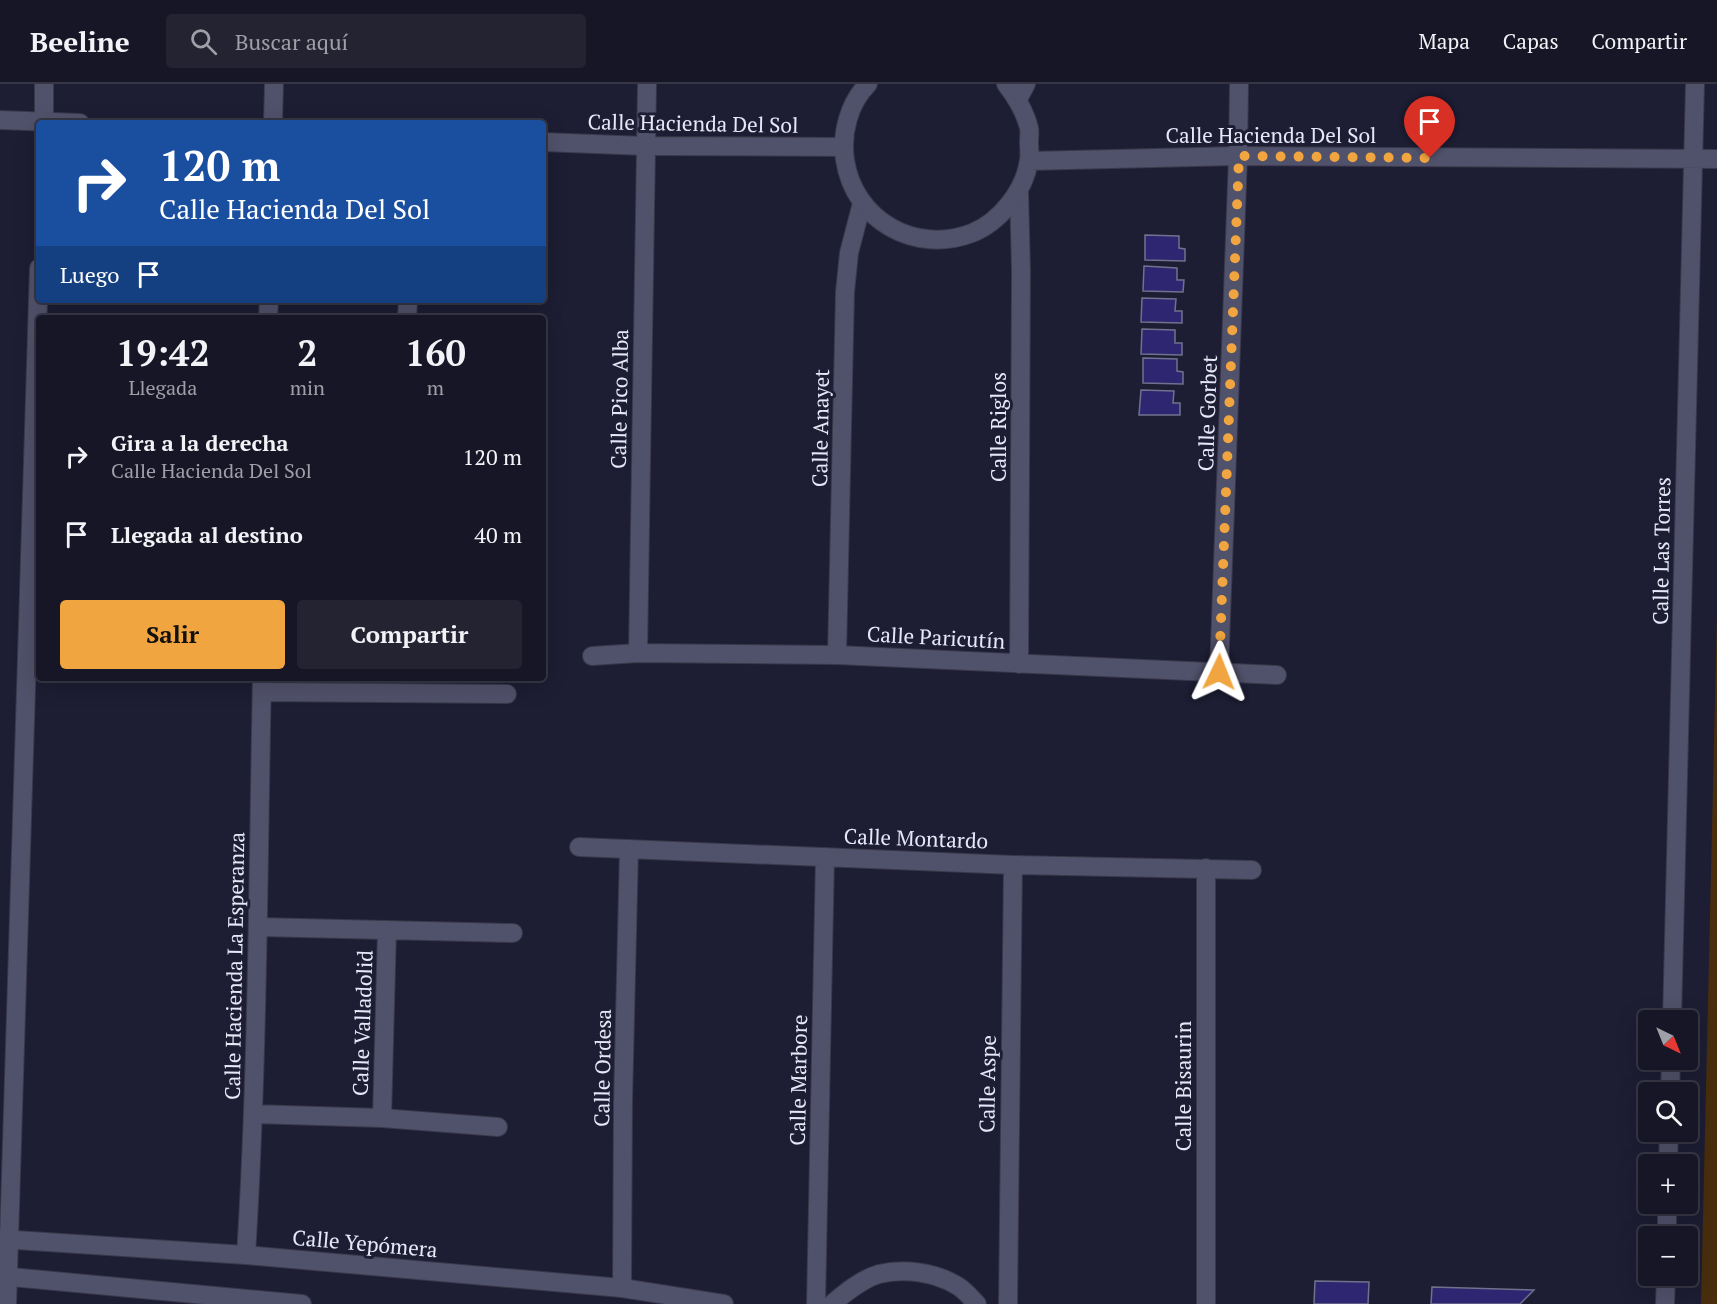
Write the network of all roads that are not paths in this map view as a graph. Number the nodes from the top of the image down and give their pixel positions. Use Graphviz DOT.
graph roads {
  1 [pos="44,84"];
  2 [pos="274,84"];
  3 [pos="647,84"];
  4 [pos="1006,84"];
  5 [pos="1239,84"];
  6 [pos="1695,84"];
  7 [pos="863,86"];
  8 [pos="1022,92"];
  9 [pos="0,120"];
  10 [pos="44,120"];
  11 [pos="273,120"];
  12 [pos="36,122"];
  13 [pos="546,142"];
  14 [pos="645,146"];
  15 [pos="843,147"];
  16 [pos="1239,156"];
  17 [pos="1717,159"];
  18 [pos="1693,160"];
  19 [pos="1029,161"];
  20 [pos="1019,190"];
  21 [pos="862,203"];
  22 [pos="36,351"];
  23 [pos="638,653"];
  24 [pos="837,655"];
  25 [pos="592,656"];
  26 [pos="1019,664"];
  27 [pos="1219,672"];
  28 [pos="1277,675"];
  29 [pos="262,685"];
  30 [pos="507,694"];
  31 [pos="579,847"];
  32 [pos="629,849"];
  33 [pos="825,857"];
  34 [pos="1013,865"];
  35 [pos="1206,868"];
  36 [pos="1252,870"];
  37 [pos="259,927"];
  38 [pos="387,930"];
  39 [pos="513,933"];
  40 [pos="1672,1010"];
  41 [pos="253,1114"];
  42 [pos="382,1118"];
  43 [pos="498,1127"];
  44 [pos="4,1239"];
  45 [pos="246,1255"];
  46 [pos="4,1277"];
  47 [pos="1666,1286"];
  48 [pos="622,1288"];
  49 [pos="247,1302"];
  50 [pos="7,1304"];
  51 [pos="302,1304"];
  52 [pos="724,1304"];
  53 [pos="816,1304"];
  54 [pos="832,1304"];
  55 [pos="977,1304"];
  56 [pos="1008,1304"];
  57 [pos="1206,1304"];
  58 [pos="1665,1304"];
  1 -- 10 [label="street"];
  2 -- 11 [label="street"];
  3 -- 14 [label="street, Calle Pico Alba"];
  4 -- 8 [label="street"];
  5 -- 16 [label="street, Calle Gorbet"];
  6 -- 18 [label="street, Calle Las Torres"];
  7 -- 15 [label="street"];
  8 -- 19 [label="street"];
  9 -- 12 [label="street"];
  13 -- 14 [label="street, Calle Hacienda Del Sol"];
  14 -- 15 [label="street, Calle Hacienda Del Sol"];
  14 -- 23 [label="street, Calle Pico Alba"];
  15 -- 21 [label="street"];
  16 -- 18 [label="street, Calle Hacienda Del Sol"];
  16 -- 19 [label="street, Calle Hacienda Del Sol"];
  16 -- 27 [label="street, Calle Gorbet"];
  17 -- 18 [label="street, Calle Hacienda Del Sol"];
  18 -- 40 [label="street, Calle Las Torres"];
  19 -- 20 [label="street"];
  20 -- 21 [label="street"];
  20 -- 26 [label="street, Calle Riglos"];
  21 -- 24 [label="street, Calle Anayet"];
  22 -- 44 [label="street"];
  23 -- 24 [label="street, Calle Paricutín"];
  23 -- 25 [label="street, Calle Paricutín"];
  24 -- 26 [label="street, Calle Paricutín"];
  26 -- 27 [label="street, Calle Paricutín"];
  27 -- 28 [label="street, Calle Paricutín"];
  29 -- 30 [label="street"];
  29 -- 37 [label="street, Calle Hacienda La Esperanza"];
  31 -- 32 [label="street, Calle Montardo"];
  32 -- 33 [label="street, Calle Montardo"];
  32 -- 48 [label="street, Calle Ordesa"];
  33 -- 34 [label="street, Calle Montardo"];
  33 -- 53 [label="street, Calle Marbore"];
  34 -- 35 [label="street, Calle Montardo"];
  34 -- 56 [label="street, Calle Aspe"];
  35 -- 36 [label="street, Calle Montardo"];
  35 -- 57 [label="street, Calle Bisaurin"];
  37 -- 38 [label="street, Calle Valladolid"];
  37 -- 41 [label="street, Calle Hacienda La Esperanza"];
  38 -- 39 [label="street, Calle Valladolid"];
  38 -- 42 [label="street, Calle Valladolid"];
  41 -- 42 [label="street, Calle Valladolid"];
  41 -- 45 [label="street, Calle Hacienda La Esperanza"];
  42 -- 43 [label="street, Calle Valladolid"];
  44 -- 45 [label="street, Calle Yepómera"];
  44 -- 46 [label="street"];
  45 -- 48 [label="street, Calle Yepómera"];
  46 -- 49 [label="street"];
  46 -- 50 [label="street"];
  47 -- 58 [label="street"];
  48 -- 52 [label="street, Calle Yepómera"];
  49 -- 51 [label="street"];
  54 -- 55 [label="street"];
}
